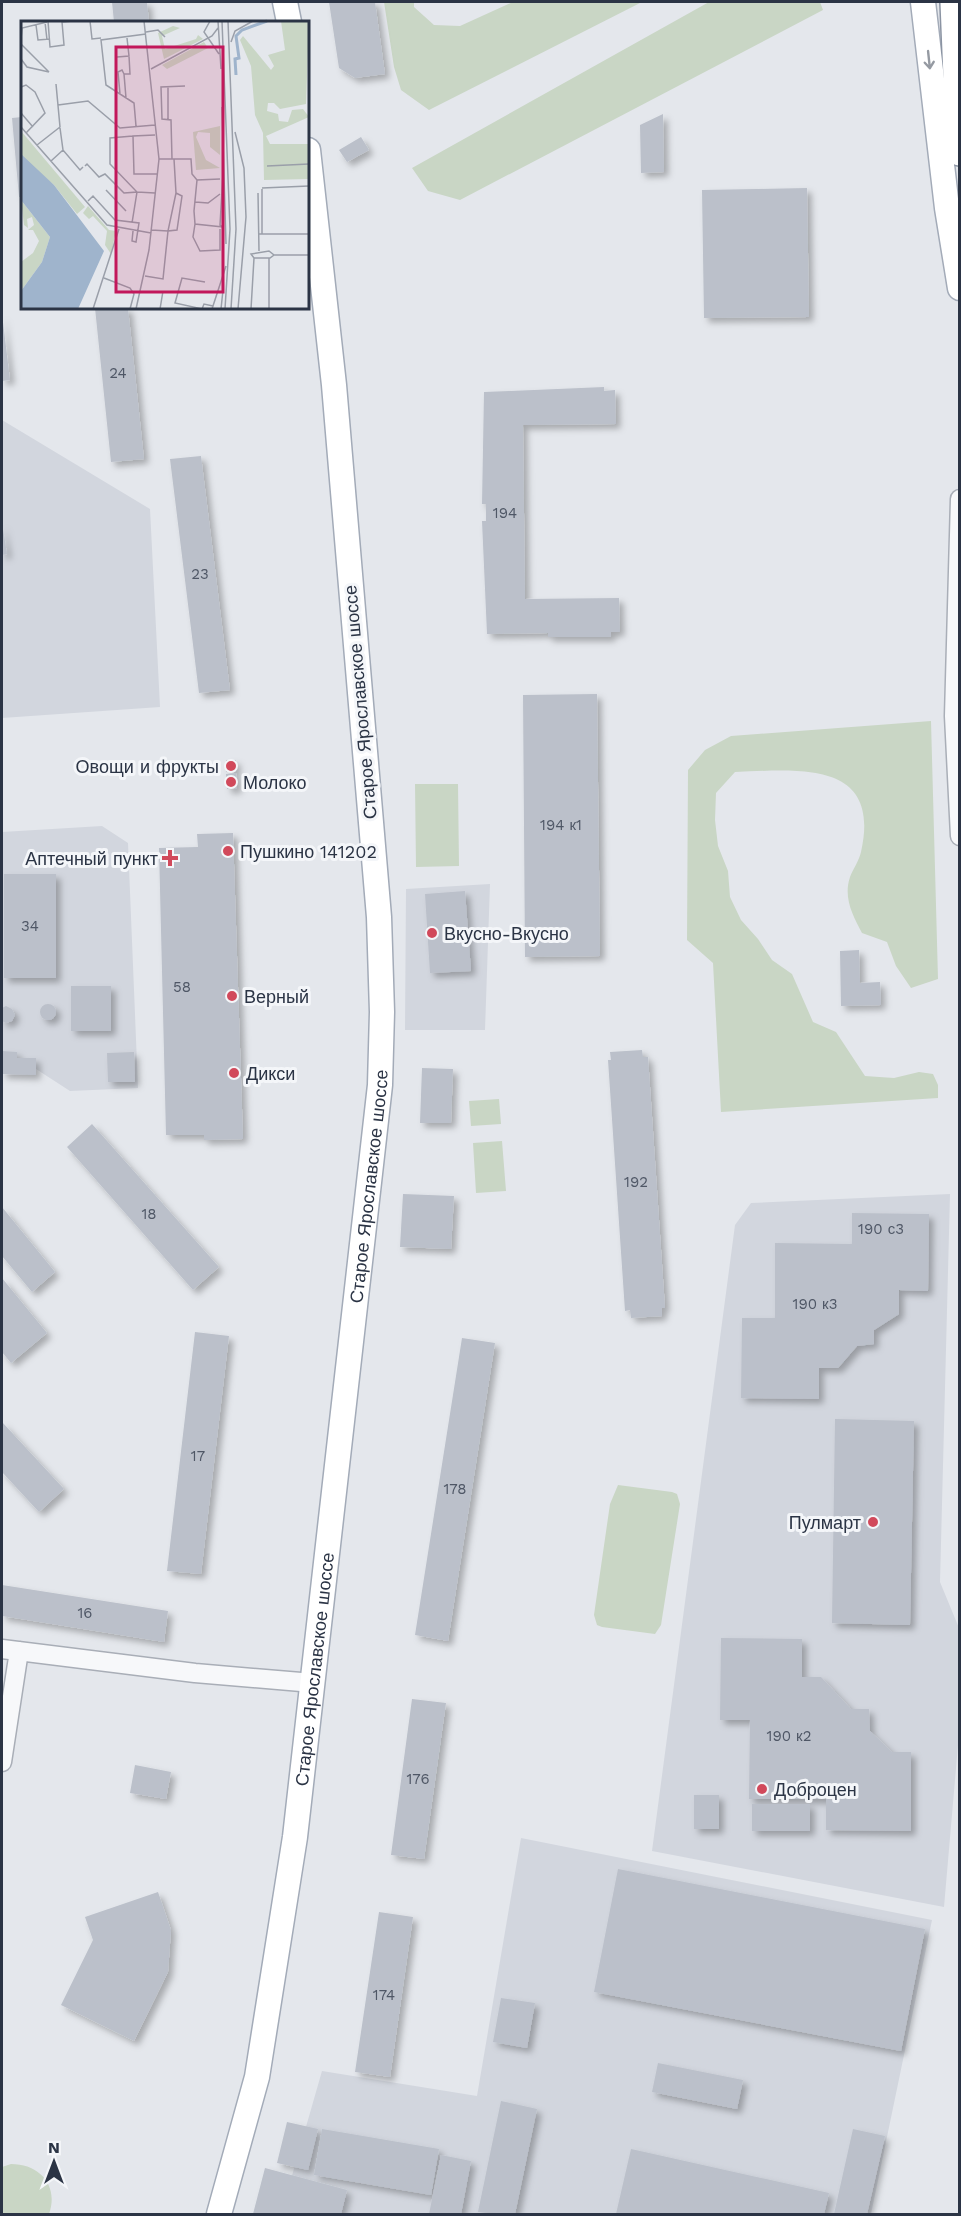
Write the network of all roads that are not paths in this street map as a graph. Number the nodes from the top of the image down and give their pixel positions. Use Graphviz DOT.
graph roads {
  1 [pos="285,2"];
  2 [pos="923,2"];
  3 [pos="954,2"];
  4 [pos="289,21"];
  5 [pos="960,152"];
  6 [pos="309,159"];
  7 [pos="960,288"];
  8 [pos="960,499"];
  9 [pos="960,836"];
  10 [pos="10,1650"];
  11 [pos="313,1683"];
  12 [pos="2,1762"];
  13 [pos="219,2214"];
  1 -- 4 [label="main road"];
  2 -- 7 [label="main road, one-way"];
  3 -- 5 [label="highway"];
  6 -- 11 [label="main road, Старое Ярославское шоссе"];
  8 -- 9 [label="street"];
  10 -- 11 [label="street"];
  10 -- 12 [label="street"];
  11 -- 13 [label="main road, Старое Ярославское шоссе"];
}
